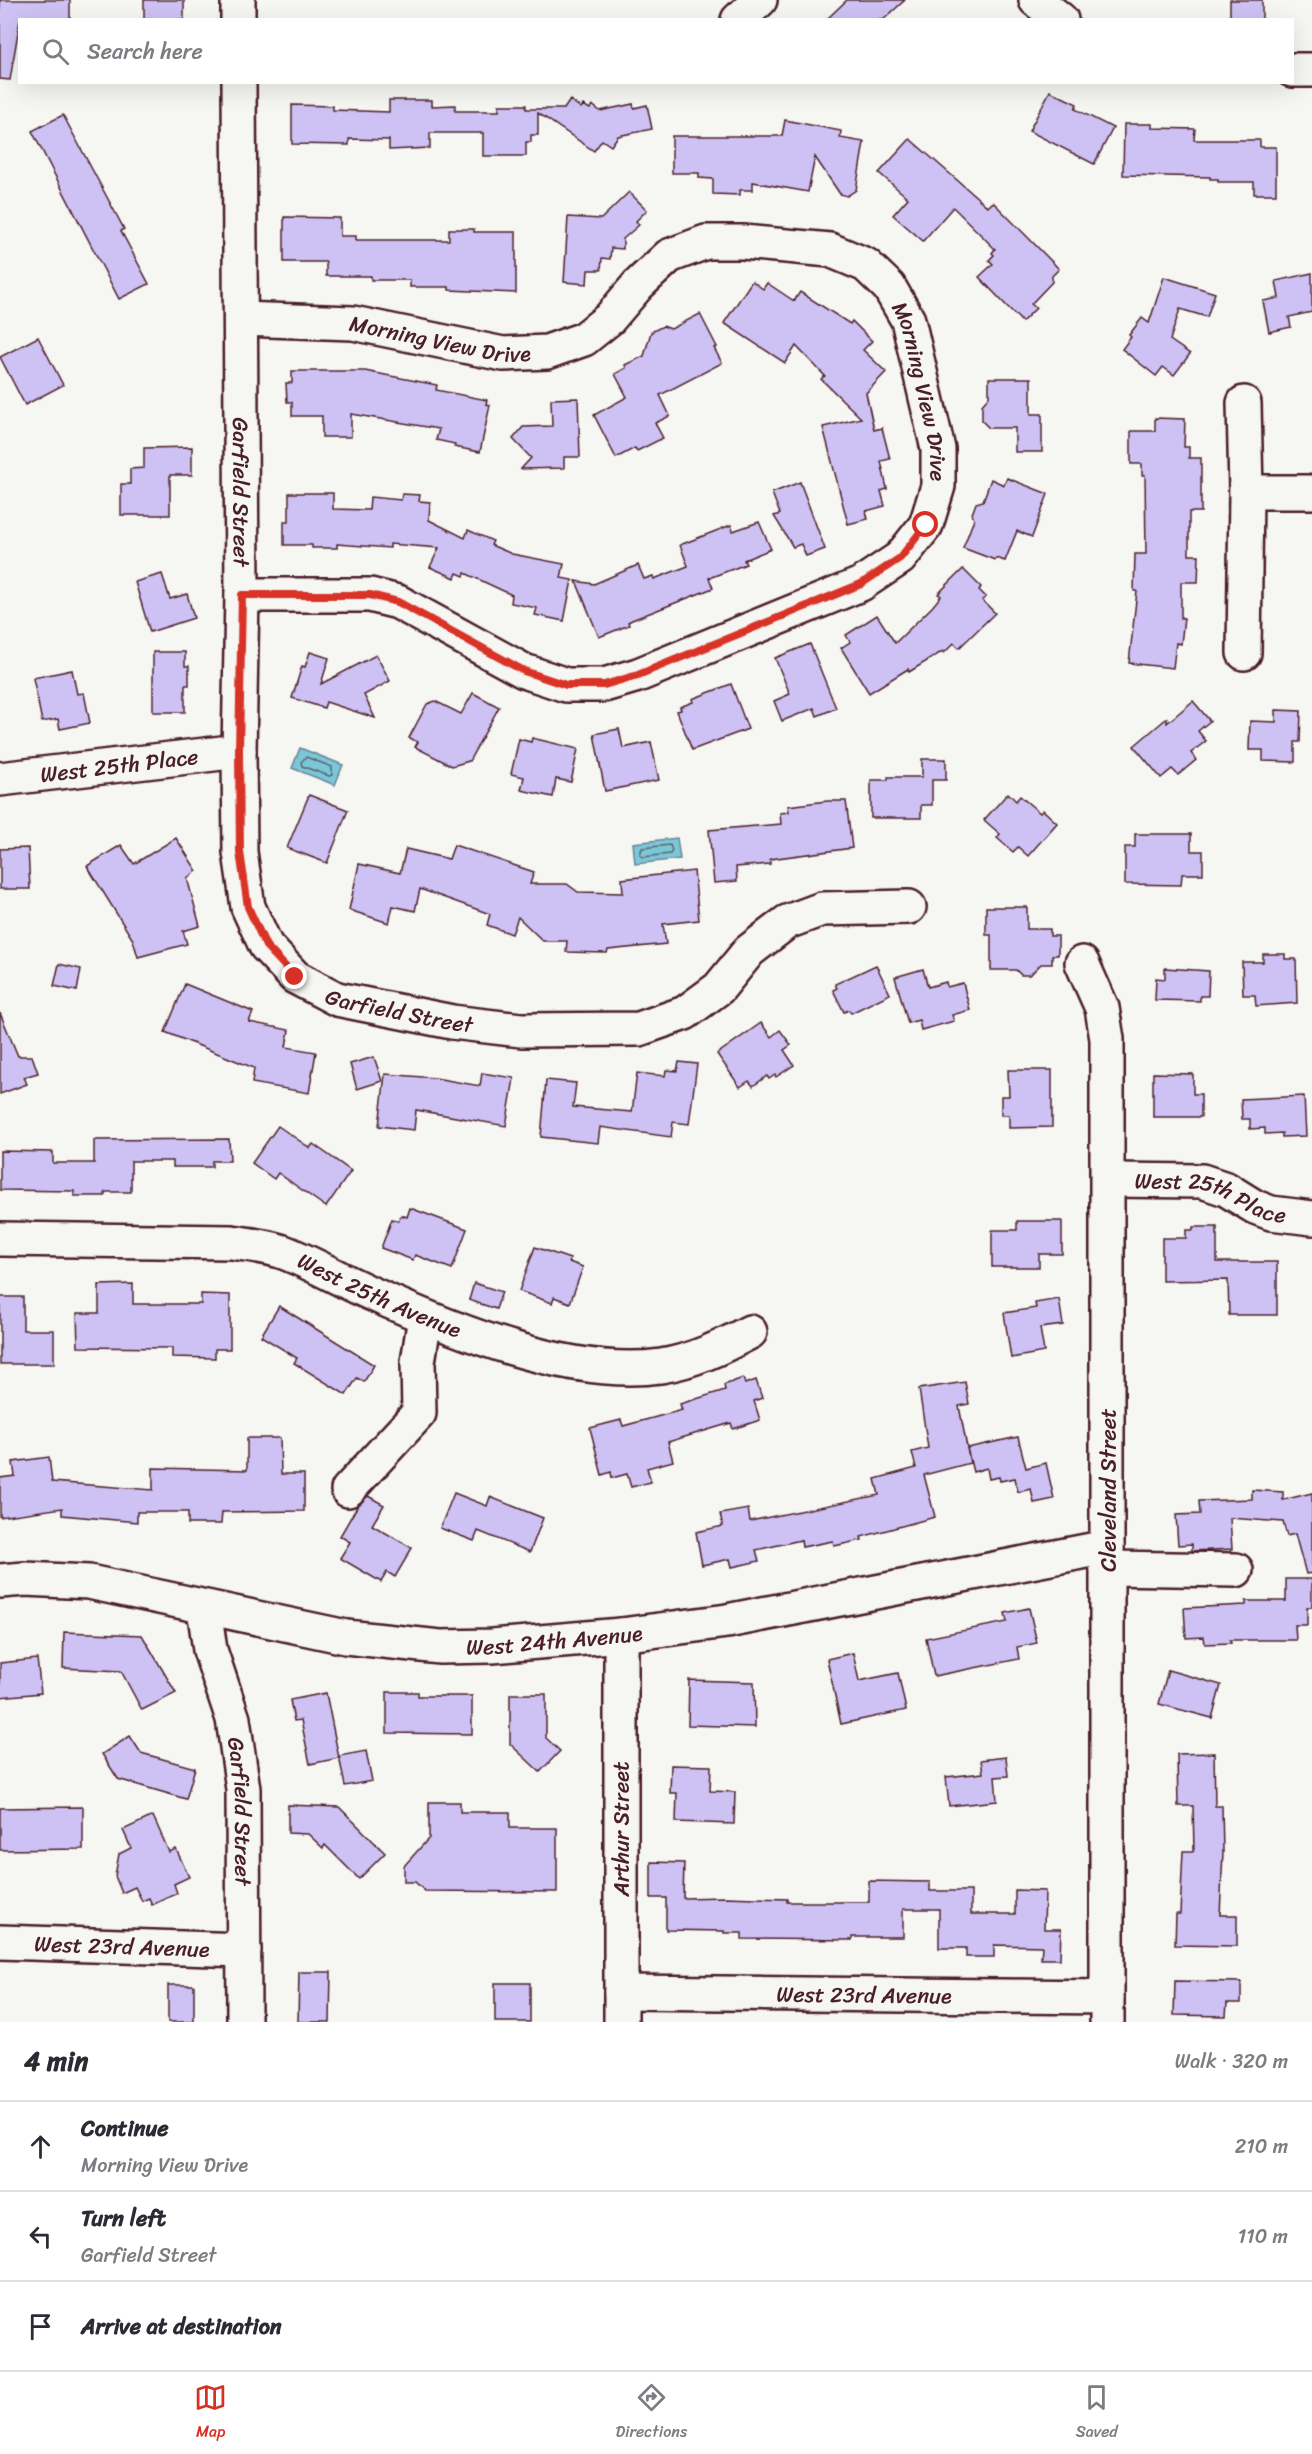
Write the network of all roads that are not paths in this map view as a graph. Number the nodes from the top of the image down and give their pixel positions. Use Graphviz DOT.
graph roads {
  1 [pos="238,0"];
  2 [pos="760,0"];
  3 [pos="1036,0"];
  4 [pos="238,18"];
  5 [pos="740,18"];
  6 [pos="1058,18"];
  7 [pos="1294,70"];
  8 [pos="1312,70"];
  9 [pos="239,84"];
  10 [pos="241,319"];
  11 [pos="1244,404"];
  12 [pos="1246,492"];
  13 [pos="1312,492"];
  14 [pos="242,595"];
  15 [pos="1244,653"];
  16 [pos="239,751"];
  17 [pos="0,779"];
  18 [pos="909,907"];
  19 [pos="1082,963"];
  20 [pos="1108,1180"];
  21 [pos="1312,1218"];
  22 [pos="0,1239"];
  23 [pos="425,1317"];
  24 [pos="750,1332"];
  25 [pos="348,1490"];
  26 [pos="1107,1558"];
  27 [pos="1236,1570"];
  28 [pos="0,1581"];
  29 [pos="204,1608"];
  30 [pos="621,1635"];
  31 [pos="0,1942"];
  32 [pos="244,1950"];
  33 [pos="621,2007"];
  34 [pos="863,2008"];
  35 [pos="1107,2010"];
  36 [pos="244,2022"];
  1 -- 4 [label="street"];
  2 -- 5 [label="street"];
  3 -- 6 [label="street"];
  7 -- 8 [label="street"];
  9 -- 10 [label="street, Garfield Street"];
  10 -- 14 [label="street, Garfield Street"];
  10 -- 14 [label="street, Morning View Drive"];
  11 -- 12 [label="street"];
  12 -- 13 [label="street"];
  12 -- 15 [label="street"];
  14 -- 16 [label="street, Garfield Street"];
  16 -- 17 [label="street, West 25th Place"];
  16 -- 18 [label="street, Garfield Street"];
  19 -- 20 [label="street, Cleveland Street"];
  20 -- 21 [label="street, West 25th Place"];
  20 -- 26 [label="street, Cleveland Street"];
  22 -- 23 [label="street, West 25th Avenue"];
  23 -- 24 [label="street, West 25th Avenue"];
  23 -- 25 [label="street"];
  26 -- 27 [label="street, West 24th Avenue"];
  26 -- 30 [label="street, West 24th Avenue"];
  26 -- 35 [label="street, Cleveland Street"];
  28 -- 29 [label="street, West 24th Avenue"];
  29 -- 30 [label="street, West 24th Avenue"];
  29 -- 32 [label="street, Garfield Street"];
  30 -- 33 [label="street, Arthur Street"];
  31 -- 32 [label="street, West 23rd Avenue"];
  32 -- 36 [label="street, Garfield Street"];
  33 -- 34 [label="street, West 23rd Avenue"];
  34 -- 35 [label="street, West 23rd Avenue"];
}
